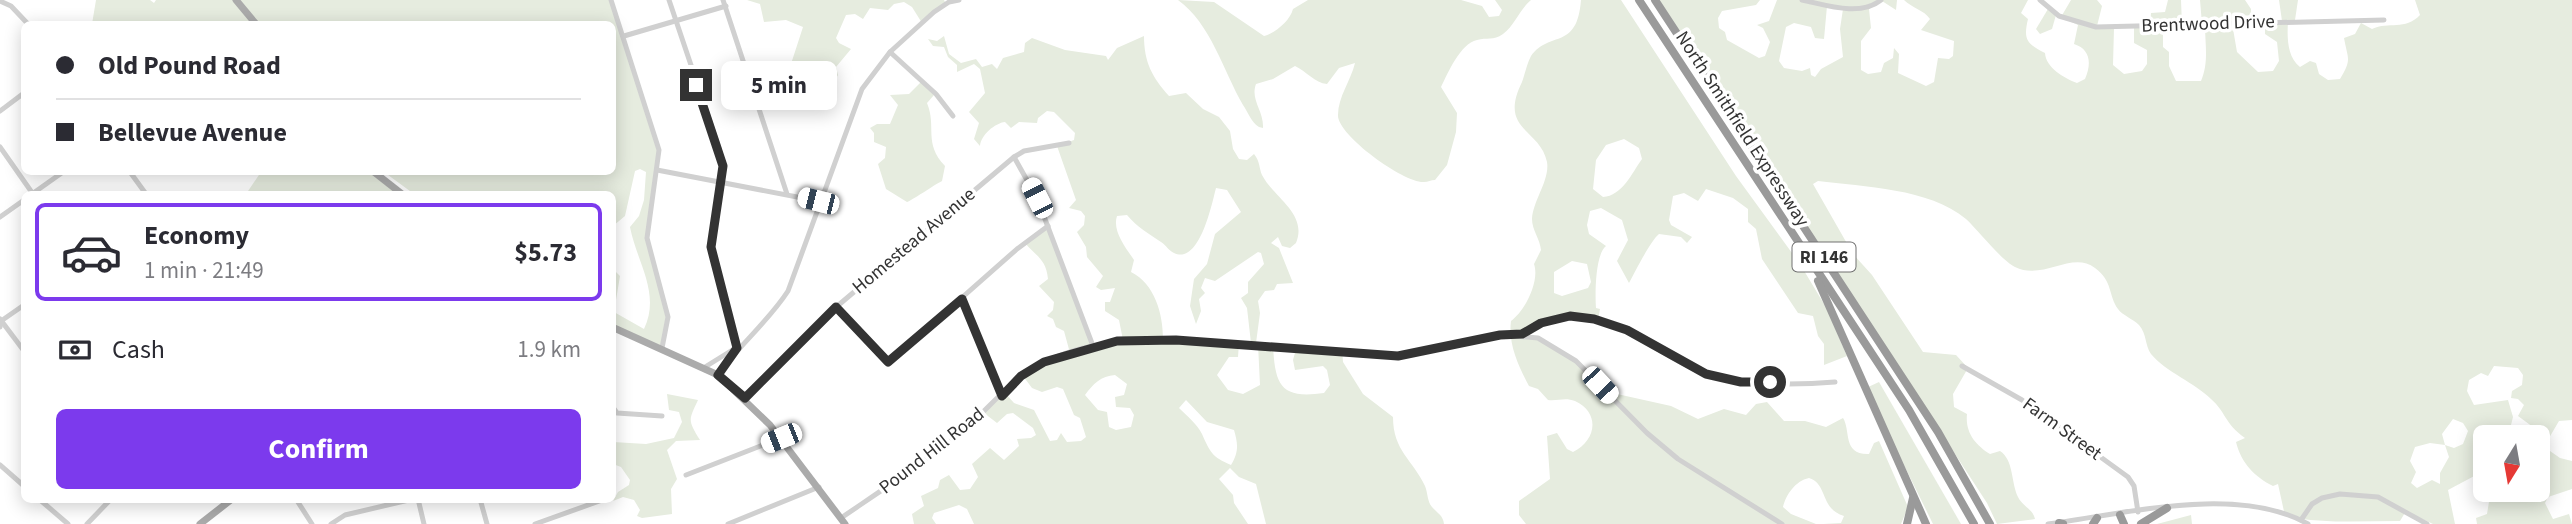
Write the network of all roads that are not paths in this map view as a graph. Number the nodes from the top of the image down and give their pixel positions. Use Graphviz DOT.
graph roads {
  1 [pos="236,0"];
  2 [pos="611,0"];
  3 [pos="669,0"];
  4 [pos="959,0"];
  5 [pos="1639,0"];
  6 [pos="1655,0"];
  7 [pos="1802,0"];
  8 [pos="1881,0"];
  9 [pos="2040,0"];
  10 [pos="0,1"];
  11 [pos="724,3"];
  12 [pos="2384,20"];
  13 [pos="25,21"];
  14 [pos="254,21"];
  15 [pos="676,21"];
  16 [pos="624,36"];
  17 [pos="890,52"];
  18 [pos="21,95"];
  19 [pos="0,111"];
  20 [pos="953,116"];
  21 [pos="1069,143"];
  22 [pos="0,147"];
  23 [pos="1014,157"];
  24 [pos="657,170"];
  25 [pos="59,175"];
  26 [pos="132,175"];
  27 [pos="378,175"];
  28 [pos="721,180"];
  29 [pos="31,191"];
  30 [pos="37,191"];
  31 [pos="144,191"];
  32 [pos="398,191"];
  33 [pos="787,194"];
  34 [pos="818,201"];
  35 [pos="21,202"];
  36 [pos="0,217"];
  37 [pos="1048,226"];
  38 [pos="1811,263"];
  39 [pos="962,299"];
  40 [pos="21,306"];
  41 [pos="836,307"];
  42 [pos="0,322"];
  43 [pos="616,329"];
  44 [pos="1522,334"];
  45 [pos="1093,346"];
  46 [pos="21,347"];
  47 [pos="662,348"];
  48 [pos="737,348"];
  49 [pos="1962,366"];
  50 [pos="705,367"];
  51 [pos="718,375"];
  52 [pos="1835,382"];
  53 [pos="1002,396"];
  54 [pos="745,398"];
  55 [pos="616,412"];
  56 [pos="662,416"];
  57 [pos="781,438"];
  58 [pos="0,465"];
  59 [pos="686,475"];
  60 [pos="21,483"];
  61 [pos="820,487"];
  62 [pos="1913,495"];
  63 [pos="44,503"];
  64 [pos="107,503"];
  65 [pos="227,503"];
  66 [pos="299,503"];
  67 [pos="395,503"];
  68 [pos="419,503"];
  69 [pos="481,503"];
  70 [pos="594,503"];
  71 [pos="2168,508"];
  72 [pos="2138,512"];
  73 [pos="2120,515"];
  74 [pos="2301,520"];
  75 [pos="843,521"];
  76 [pos="1988,521"];
  77 [pos="2095,521"];
  78 [pos="2061,523"];
  79 [pos="68,524"];
  80 [pos="88,524"];
  81 [pos="200,524"];
  82 [pos="312,524"];
  83 [pos="331,524"];
  84 [pos="424,524"];
  85 [pos="486,524"];
  86 [pos="535,524"];
  87 [pos="728,524"];
  88 [pos="1782,524"];
  89 [pos="1907,524"];
  90 [pos="1926,524"];
  91 [pos="1975,524"];
  92 [pos="2048,524"];
  93 [pos="2124,524"];
  94 [pos="2141,524"];
  95 [pos="2308,524"];
  96 [pos="2427,524"];
  1 -- 14 [label="main road"];
  2 -- 16 [label="street"];
  3 -- 15 [label="street"];
  4 -- 17 [label="street"];
  5 -- 38 [label="highway, North Smithfield Expressway / RI 146"];
  6 -- 76 [label="highway, North Smithfield Expressway / RI 146"];
  7 -- 8 [label="street"];
  9 -- 12 [label="street, Brentwood Drive"];
  10 -- 13 [label="street"];
  11 -- 15 [label="street"];
  11 -- 33 [label="street"];
  15 -- 16 [label="street"];
  15 -- 28 [label="street"];
  16 -- 24 [label="street"];
  17 -- 20 [label="street"];
  17 -- 34 [label="street"];
  18 -- 19 [label="street"];
  21 -- 23 [label="street, Homestead Avenue"];
  22 -- 29 [label="street"];
  23 -- 37 [label="street"];
  23 -- 41 [label="street, Homestead Avenue"];
  24 -- 28 [label="street"];
  24 -- 47 [label="street"];
  25 -- 30 [label="street"];
  26 -- 31 [label="street"];
  27 -- 32 [label="main road"];
  28 -- 33 [label="street"];
  28 -- 48 [label="street"];
  33 -- 34 [label="street"];
  34 -- 48 [label="street"];
  35 -- 36 [label="street"];
  37 -- 39 [label="street"];
  37 -- 45 [label="street"];
  38 -- 62 [label="highway"];
  38 -- 91 [label="highway, North Smithfield Expressway / RI 146"];
  39 -- 41 [label="street"];
  39 -- 53 [label="street"];
  40 -- 42 [label="street"];
  41 -- 54 [label="street, Homestead Avenue"];
  42 -- 46 [label="street"];
  43 -- 47 [label="main road"];
  44 -- 45 [label="street, Pound Hill Road"];
  44 -- 52 [label="street"];
  44 -- 88 [label="street, Pound Hill Road"];
  45 -- 53 [label="street, Pound Hill Road"];
  47 -- 50 [label="main road"];
  48 -- 50 [label="street"];
  48 -- 51 [label="street"];
  49 -- 72 [label="street, Farm Street"];
  50 -- 51 [label="main road"];
  51 -- 54 [label="main road"];
  53 -- 75 [label="street, Pound Hill Road"];
  54 -- 57 [label="main road"];
  55 -- 56 [label="street"];
  57 -- 59 [label="street"];
  57 -- 61 [label="main road"];
  58 -- 60 [label="street"];
  61 -- 75 [label="main road"];
  61 -- 87 [label="street"];
  62 -- 89 [label="highway"];
  62 -- 90 [label="highway"];
  63 -- 79 [label="street"];
  64 -- 80 [label="street"];
  65 -- 81 [label="main road"];
  66 -- 82 [label="street"];
  67 -- 83 [label="street"];
  68 -- 84 [label="street"];
  69 -- 85 [label="street"];
  70 -- 86 [label="street"];
  71 -- 72 [label="street"];
  71 -- 74 [label="street"];
  71 -- 94 [label="highway"];
  72 -- 73 [label="street"];
  73 -- 77 [label="street"];
  73 -- 93 [label="highway"];
  74 -- 95 [label="street"];
  74 -- 96 [label="street"];
  77 -- 78 [label="street"];
  78 -- 92 [label="street"];
}
